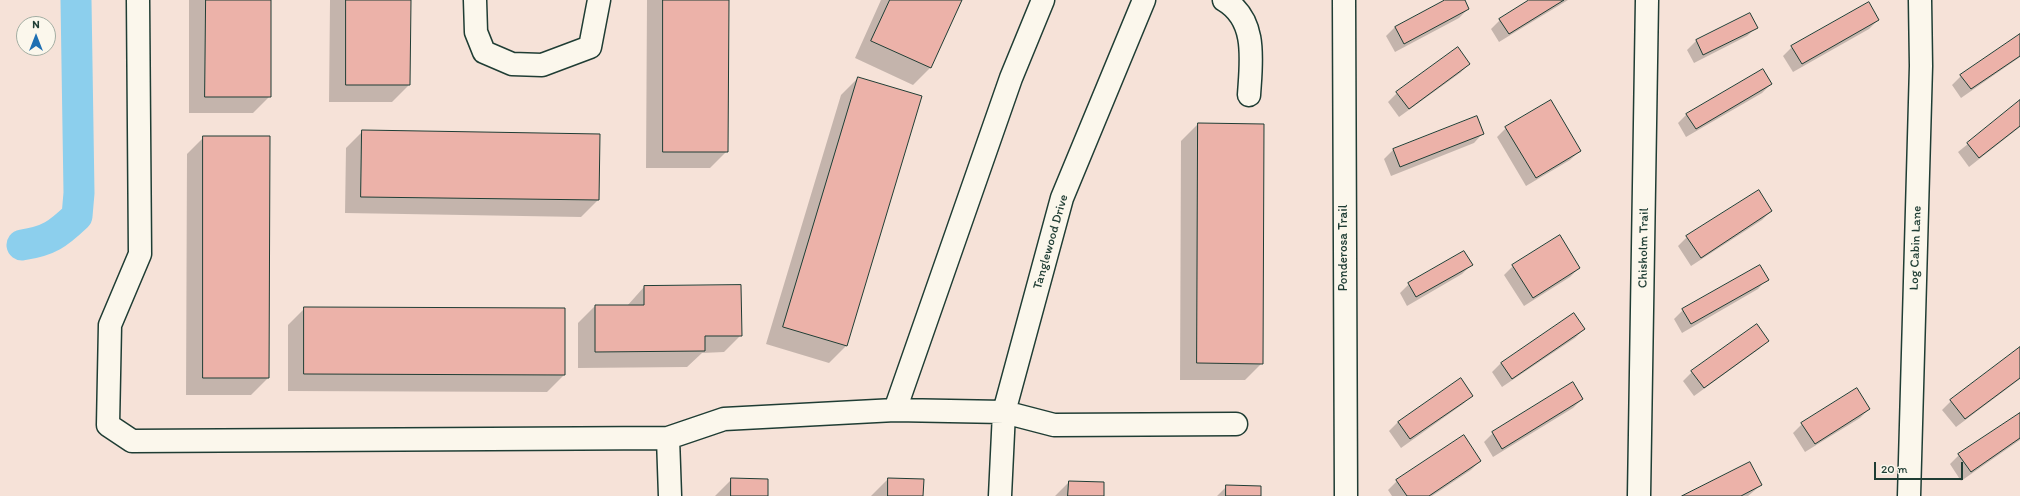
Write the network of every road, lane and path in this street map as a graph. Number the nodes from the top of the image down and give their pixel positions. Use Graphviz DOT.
graph roads {
  1 [pos="138,0"];
  2 [pos="475,0"];
  3 [pos="599,0"];
  4 [pos="1043,0"];
  5 [pos="1144,0"];
  6 [pos="1224,0"];
  7 [pos="1344,0"];
  8 [pos="1647,0"];
  9 [pos="1920,0"];
  10 [pos="1249,95"];
  11 [pos="896,410"];
  12 [pos="1004,412"];
  13 [pos="1236,424"];
  14 [pos="668,438"];
  15 [pos="670,496"];
  16 [pos="1000,496"];
  17 [pos="1346,496"];
  18 [pos="1639,496"];
  19 [pos="1909,496"];
  1 -- 14 [label="street"];
  2 -- 3 [label="street"];
  4 -- 11 [label="street"];
  5 -- 12 [label="street, Tanglewood Drive"];
  6 -- 10 [label="street"];
  7 -- 17 [label="street, Ponderosa Trail"];
  8 -- 18 [label="street, Chisholm Trail"];
  9 -- 19 [label="street, Log Cabin Lane"];
  11 -- 12 [label="street"];
  11 -- 14 [label="street"];
  12 -- 13 [label="street"];
  12 -- 16 [label="street, Tanglewood Drive"];
  14 -- 15 [label="street"];
}
